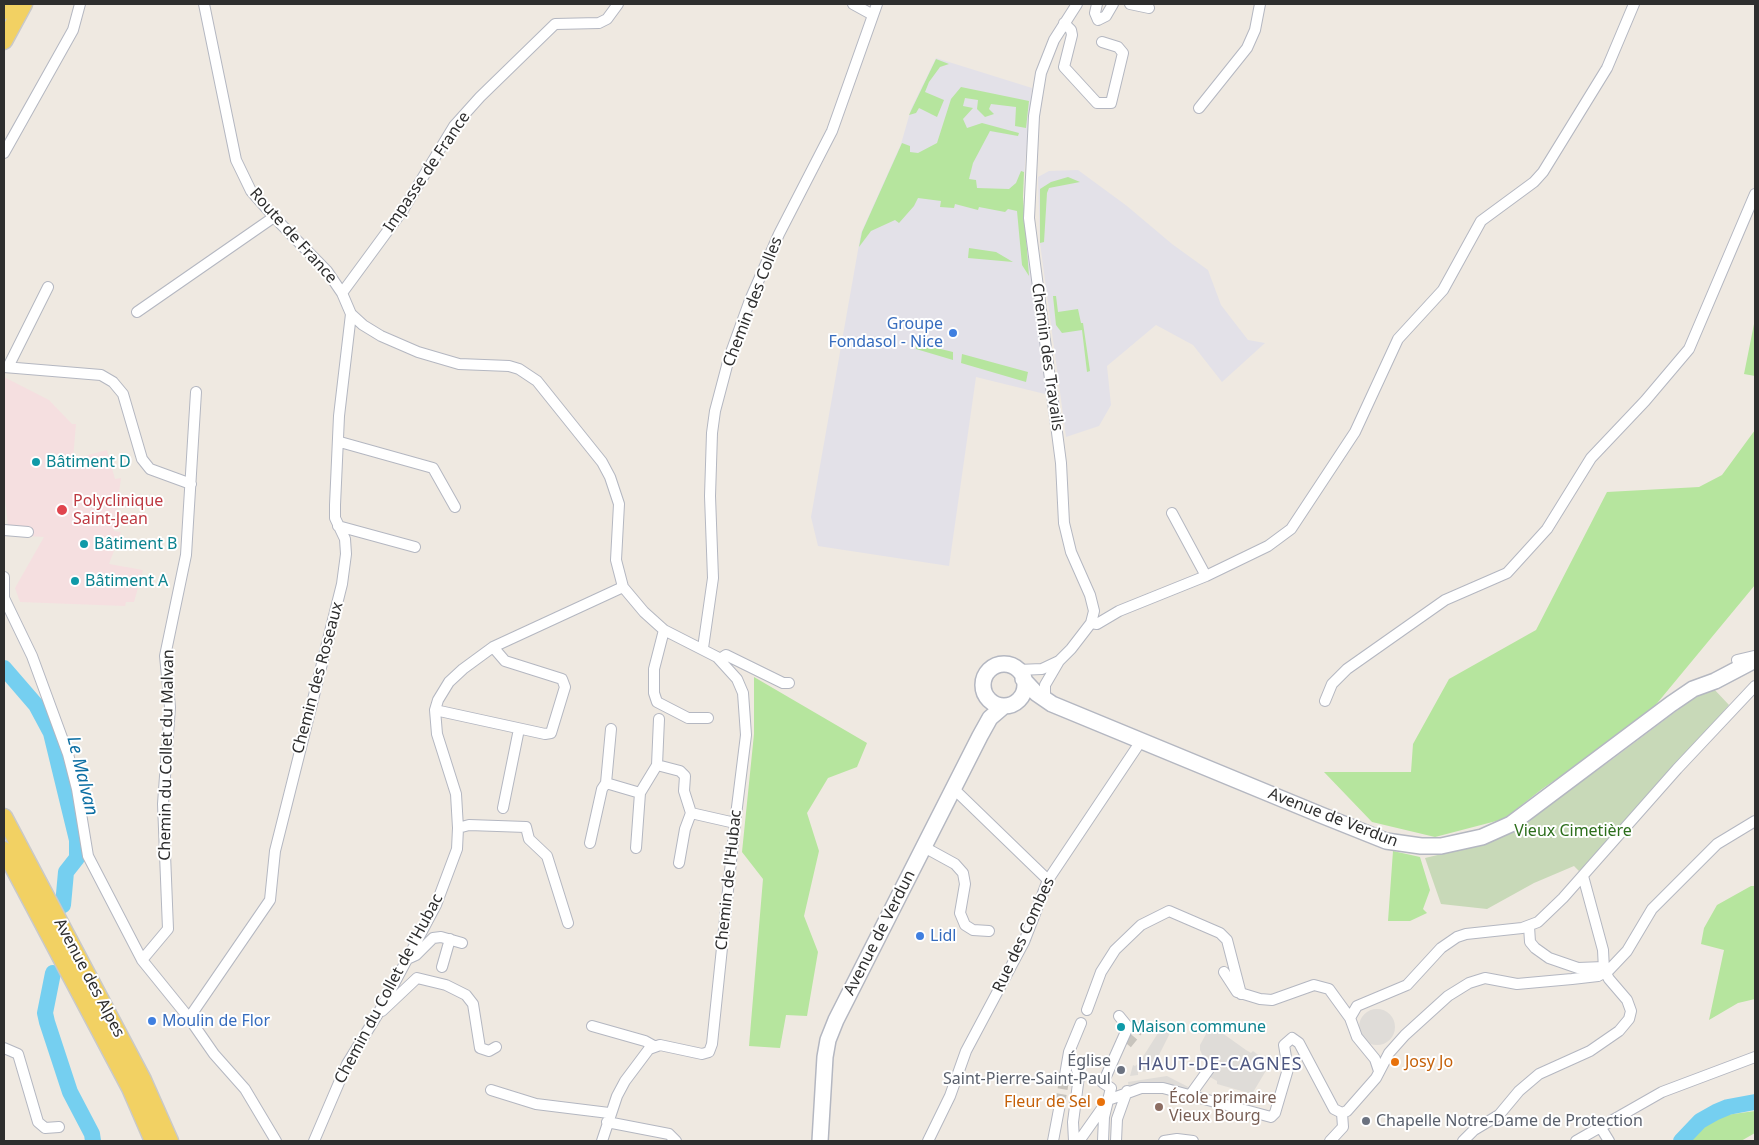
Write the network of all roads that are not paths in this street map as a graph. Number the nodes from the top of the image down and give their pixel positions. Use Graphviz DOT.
graph roads {
  1 [pos="8,4"];
  2 [pos="24,4"];
  3 [pos="80,4"];
  4 [pos="204,4"];
  5 [pos="618,4"];
  6 [pos="852,4"];
  7 [pos="877,4"];
  8 [pos="1075,4"];
  9 [pos="1097,4"];
  10 [pos="1113,4"];
  11 [pos="1130,4"];
  12 [pos="1260,4"];
  13 [pos="1634,4"];
  14 [pos="1149,8"];
  15 [pos="4,12"];
  16 [pos="873,15"];
  17 [pos="1064,23"];
  18 [pos="4,41"];
  19 [pos="1102,42"];
  20 [pos="1199,108"];
  21 [pos="4,153"];
  22 [pos="1755,194"];
  23 [pos="274,217"];
  24 [pos="48,287"];
  25 [pos="342,293"];
  26 [pos="137,312"];
  27 [pos="351,314"];
  28 [pos="6,367"];
  29 [pos="196,392"];
  30 [pos="340,442"];
  31 [pos="191,484"];
  32 [pos="454,507"];
  33 [pos="1172,512"];
  34 [pos="338,526"];
  35 [pos="4,530"];
  36 [pos="28,532"];
  37 [pos="415,547"];
  38 [pos="1206,576"];
  39 [pos="4,577"];
  40 [pos="623,587"];
  41 [pos="4,598"];
  42 [pos="1094,611"];
  43 [pos="1118,611"];
  44 [pos="1091,622"];
  45 [pos="664,630"];
  46 [pos="493,647"];
  47 [pos="703,648"];
  48 [pos="1755,650"];
  49 [pos="1755,656"];
  50 [pos="720,660"];
  51 [pos="1737,660"];
  52 [pos="1755,660"];
  53 [pos="1058,661"];
  54 [pos="1042,669"];
  55 [pos="1023,680"];
  56 [pos="1755,681"];
  57 [pos="789,682"];
  58 [pos="1693,689"];
  59 [pos="1752,689"];
  60 [pos="987,698"];
  61 [pos="1325,701"];
  62 [pos="1049,702"];
  63 [pos="1010,704"];
  64 [pos="435,710"];
  65 [pos="708,718"];
  66 [pos="659,719"];
  67 [pos="519,729"];
  68 [pos="611,729"];
  69 [pos="980,736"];
  70 [pos="1141,741"];
  71 [pos="657,765"];
  72 [pos="606,783"];
  73 [pos="954,789"];
  74 [pos="640,793"];
  75 [pos="502,808"];
  76 [pos="691,813"];
  77 [pos="4,817"];
  78 [pos="1755,821"];
  79 [pos="735,823"];
  80 [pos="458,828"];
  81 [pos="590,843"];
  82 [pos="924,847"];
  83 [pos="636,848"];
  84 [pos="4,850"];
  85 [pos="679,863"];
  86 [pos="1583,876"];
  87 [pos="1048,880"];
  88 [pos="568,923"];
  89 [pos="1529,926"];
  90 [pos="989,931"];
  91 [pos="450,939"];
  92 [pos="462,943"];
  93 [pos="142,960"];
  94 [pos="405,960"];
  95 [pos="442,967"];
  96 [pos="1604,970"];
  97 [pos="1223,987"];
  98 [pos="1241,994"];
  99 [pos="1087,1010"];
  100 [pos="379,1012"];
  101 [pos="1119,1016"];
  102 [pos="189,1018"];
  103 [pos="1350,1018"];
  104 [pos="1081,1023"];
  105 [pos="592,1026"];
  106 [pos="654,1046"];
  107 [pos="496,1047"];
  108 [pos="4,1048"];
  109 [pos="1389,1053"];
  110 [pos="1372,1054"];
  111 [pos="1755,1057"];
  112 [pos="1209,1069"];
  113 [pos="1077,1070"];
  114 [pos="1379,1071"];
  115 [pos="1065,1075"];
  116 [pos="491,1090"];
  117 [pos="1127,1092"];
  118 [pos="1193,1095"];
  119 [pos="1108,1100"];
  120 [pos="1060,1104"];
  121 [pos="1342,1113"];
  122 [pos="608,1118"];
  123 [pos="59,1127"];
  124 [pos="1601,1128"];
  125 [pos="153,1141"];
  126 [pos="170,1141"];
  127 [pos="276,1141"];
  128 [pos="314,1141"];
  129 [pos="602,1141"];
  130 [pos="676,1141"];
  131 [pos="820,1141"];
  132 [pos="928,1141"];
  133 [pos="1053,1141"];
  134 [pos="1074,1141"];
  135 [pos="1079,1141"];
  136 [pos="1104,1141"];
  137 [pos="1116,1141"];
  138 [pos="1164,1141"];
  139 [pos="1192,1141"];
  140 [pos="1330,1141"];
  141 [pos="1463,1141"];
  142 [pos="1576,1141"];
  143 [pos="1609,1141"];
  1 -- 15 [label="main road"];
  2 -- 18 [label="main road"];
  3 -- 21 [label="street"];
  4 -- 23 [label="street, Route de France"];
  5 -- 25 [label="street, Impasse de France"];
  6 -- 16 [label="street"];
  7 -- 16 [label="street, Chemin des Colles"];
  8 -- 17 [label="street, Chemin des Travails"];
  9 -- 10 [label="street"];
  11 -- 14 [label="street"];
  12 -- 20 [label="street"];
  13 -- 38 [label="street"];
  16 -- 47 [label="street, Chemin des Colles"];
  17 -- 19 [label="street"];
  17 -- 42 [label="street, Chemin des Travails"];
  22 -- 61 [label="street"];
  23 -- 25 [label="street, Route de France"];
  23 -- 26 [label="street"];
  24 -- 28 [label="street"];
  25 -- 27 [label="street, Route de France"];
  27 -- 30 [label="street, Chemin des Roseaux"];
  27 -- 40 [label="street"];
  28 -- 31 [label="street"];
  29 -- 31 [label="street, Chemin du Collet du Malvan"];
  30 -- 32 [label="street"];
  30 -- 34 [label="street, Chemin des Roseaux"];
  31 -- 93 [label="street, Chemin du Collet du Malvan"];
  33 -- 38 [label="street"];
  34 -- 37 [label="street"];
  34 -- 102 [label="street, Chemin des Roseaux"];
  35 -- 36 [label="street"];
  38 -- 43 [label="street"];
  39 -- 41 [label="street"];
  40 -- 45 [label="street"];
  40 -- 46 [label="street"];
  41 -- 93 [label="street"];
  42 -- 43 [label="street"];
  42 -- 44 [label="street"];
  43 -- 44 [label="street"];
  44 -- 53 [label="street"];
  45 -- 47 [label="street"];
  45 -- 65 [label="street"];
  46 -- 64 [label="street"];
  46 -- 67 [label="street"];
  47 -- 50 [label="street"];
  48 -- 51 [label="main road"];
  49 -- 51 [label="street"];
  50 -- 57 [label="street"];
  50 -- 79 [label="street, Chemin de l'Hubac"];
  51 -- 58 [label="main road"];
  52 -- 58 [label="main road, Avenue de Verdun"];
  53 -- 54 [label="street"];
  53 -- 62 [label="street"];
  54 -- 55 [label="street"];
  54 -- 55 [label="street"];
  55 -- 60 [label="main road"];
  55 -- 62 [label="main road, Avenue de Verdun"];
  55 -- 63 [label="main road"];
  56 -- 59 [label="street"];
  58 -- 70 [label="main road, Avenue de Verdun"];
  59 -- 86 [label="street"];
  60 -- 63 [label="main road"];
  60 -- 69 [label="main road, Avenue de Verdun"];
  62 -- 63 [label="main road, Avenue de Verdun"];
  62 -- 70 [label="main road, Avenue de Verdun"];
  63 -- 69 [label="main road, Avenue de Verdun"];
  64 -- 67 [label="street"];
  64 -- 80 [label="street, Chemin du Collet de l'Hubac"];
  66 -- 71 [label="street"];
  67 -- 75 [label="street"];
  68 -- 72 [label="street"];
  69 -- 73 [label="main road, Avenue de Verdun"];
  70 -- 87 [label="street, Rue des Combes"];
  71 -- 74 [label="street"];
  71 -- 76 [label="street"];
  72 -- 74 [label="street"];
  72 -- 81 [label="street"];
  73 -- 82 [label="main road, Avenue de Verdun"];
  73 -- 87 [label="street"];
  74 -- 83 [label="street"];
  76 -- 79 [label="street"];
  76 -- 85 [label="street"];
  77 -- 126 [label="main road, Avenue des Alpes"];
  78 -- 96 [label="street"];
  79 -- 106 [label="street, Chemin de l'Hubac"];
  80 -- 88 [label="street"];
  80 -- 94 [label="street, Chemin du Collet de l'Hubac"];
  82 -- 90 [label="street"];
  82 -- 131 [label="main road, Avenue de Verdun"];
  84 -- 125 [label="main road, Avenue des Alpes"];
  86 -- 89 [label="street"];
  86 -- 96 [label="street"];
  87 -- 132 [label="street, Rue des Combes"];
  89 -- 96 [label="street"];
  89 -- 103 [label="street"];
  91 -- 92 [label="street"];
  91 -- 94 [label="street"];
  91 -- 95 [label="street"];
  93 -- 102 [label="street"];
  94 -- 100 [label="street, Chemin du Collet de l'Hubac"];
  96 -- 109 [label="street"];
  96 -- 141 [label="street"];
  97 -- 98 [label="street"];
  98 -- 99 [label="street"];
  98 -- 103 [label="street"];
  100 -- 107 [label="street"];
  100 -- 128 [label="street, Chemin du Collet de l'Hubac"];
  101 -- 119 [label="street"];
  102 -- 127 [label="street"];
  103 -- 110 [label="street"];
  104 -- 115 [label="street"];
  105 -- 106 [label="street, Chemin de l'Hubac"];
  106 -- 122 [label="street"];
  108 -- 123 [label="street"];
  109 -- 110 [label="street"];
  109 -- 114 [label="street"];
  110 -- 114 [label="street"];
  111 -- 124 [label="street"];
  112 -- 118 [label="street"];
  113 -- 134 [label="street"];
  114 -- 121 [label="street"];
  116 -- 122 [label="street"];
  117 -- 118 [label="street"];
  117 -- 119 [label="street"];
  117 -- 137 [label="street"];
  118 -- 121 [label="street"];
  119 -- 135 [label="street"];
  119 -- 136 [label="street"];
  120 -- 133 [label="street"];
  121 -- 140 [label="street"];
  122 -- 129 [label="street"];
  122 -- 130 [label="street"];
  124 -- 142 [label="street"];
  124 -- 143 [label="street"];
  138 -- 139 [label="street"];
}
